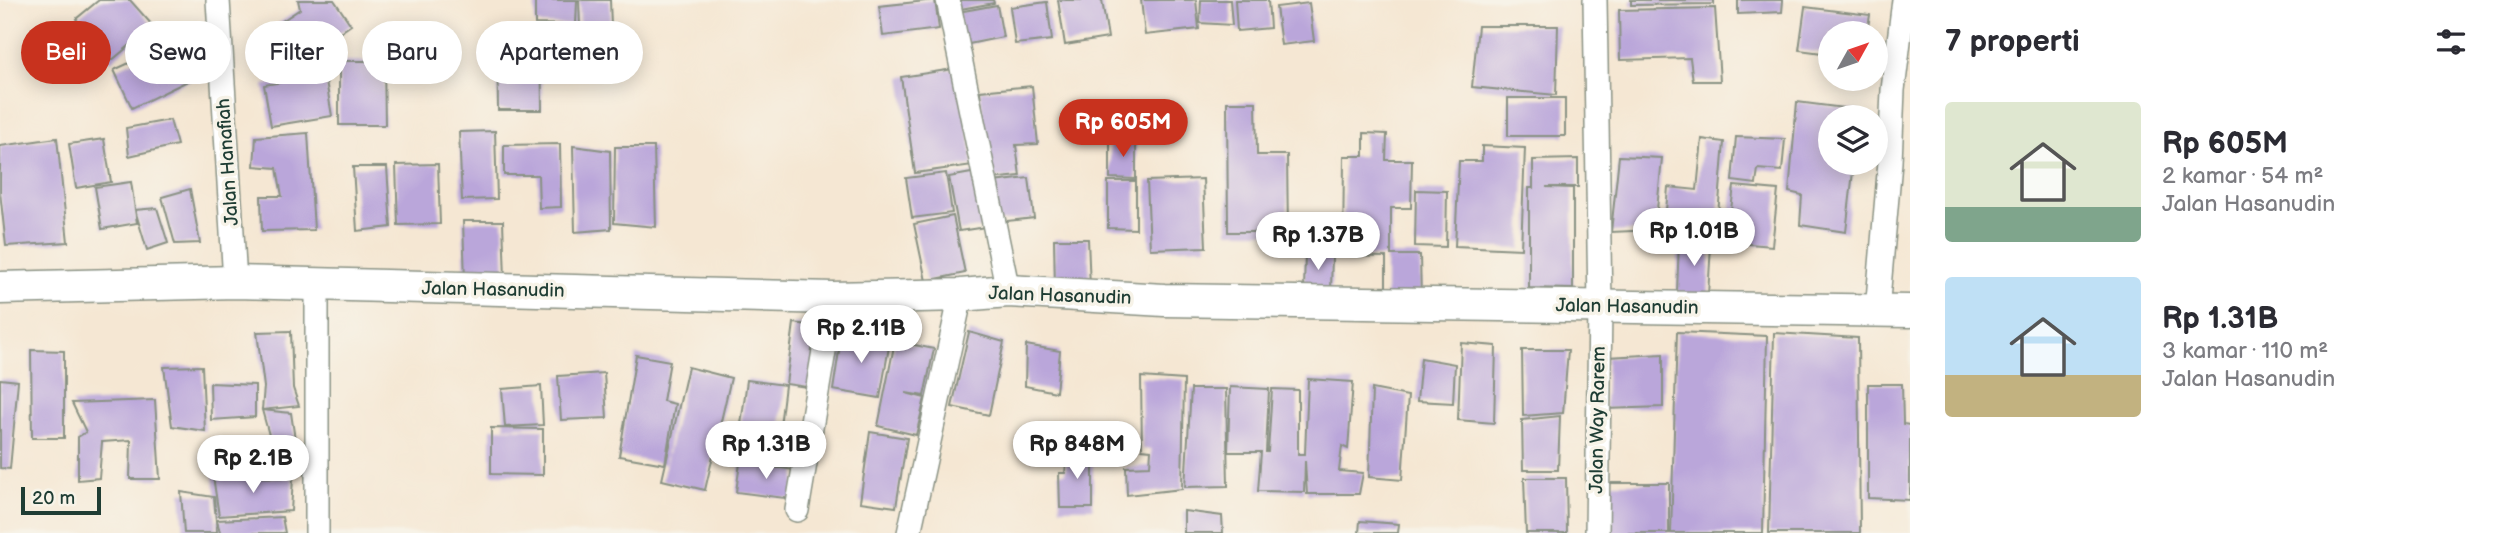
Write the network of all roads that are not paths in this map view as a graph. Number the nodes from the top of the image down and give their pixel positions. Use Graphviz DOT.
graph roads {
  1 [pos="218,0"];
  2 [pos="948,0"];
  3 [pos="1595,0"];
  4 [pos="1906,8"];
  5 [pos="235,282"];
  6 [pos="317,285"];
  7 [pos="0,288"];
  8 [pos="1008,291"];
  9 [pos="961,295"];
  10 [pos="833,298"];
  11 [pos="1600,306"];
  12 [pos="1877,311"];
  13 [pos="1910,312"];
  14 [pos="797,510"];
  15 [pos="317,533"];
  16 [pos="909,533"];
  17 [pos="1597,533"];
  1 -- 5 [label="street, Jalan Hanafiah"];
  2 -- 8 [label="street"];
  3 -- 11 [label="street, Jalan Way Rarem"];
  4 -- 12 [label="street"];
  5 -- 6 [label="main road, Jalan Hasanudin"];
  5 -- 7 [label="main road, Jalan Hasanudin"];
  6 -- 10 [label="main road, Jalan Hasanudin"];
  6 -- 15 [label="street"];
  8 -- 9 [label="main road, Jalan Hasanudin"];
  8 -- 11 [label="main road, Jalan Hasanudin"];
  9 -- 10 [label="main road, Jalan Hasanudin"];
  9 -- 16 [label="street"];
  10 -- 14 [label="street"];
  11 -- 12 [label="main road, Jalan Hasanudin"];
  11 -- 17 [label="street, Jalan Way Rarem"];
  12 -- 13 [label="main road, Jalan Hasanudin"];
}
